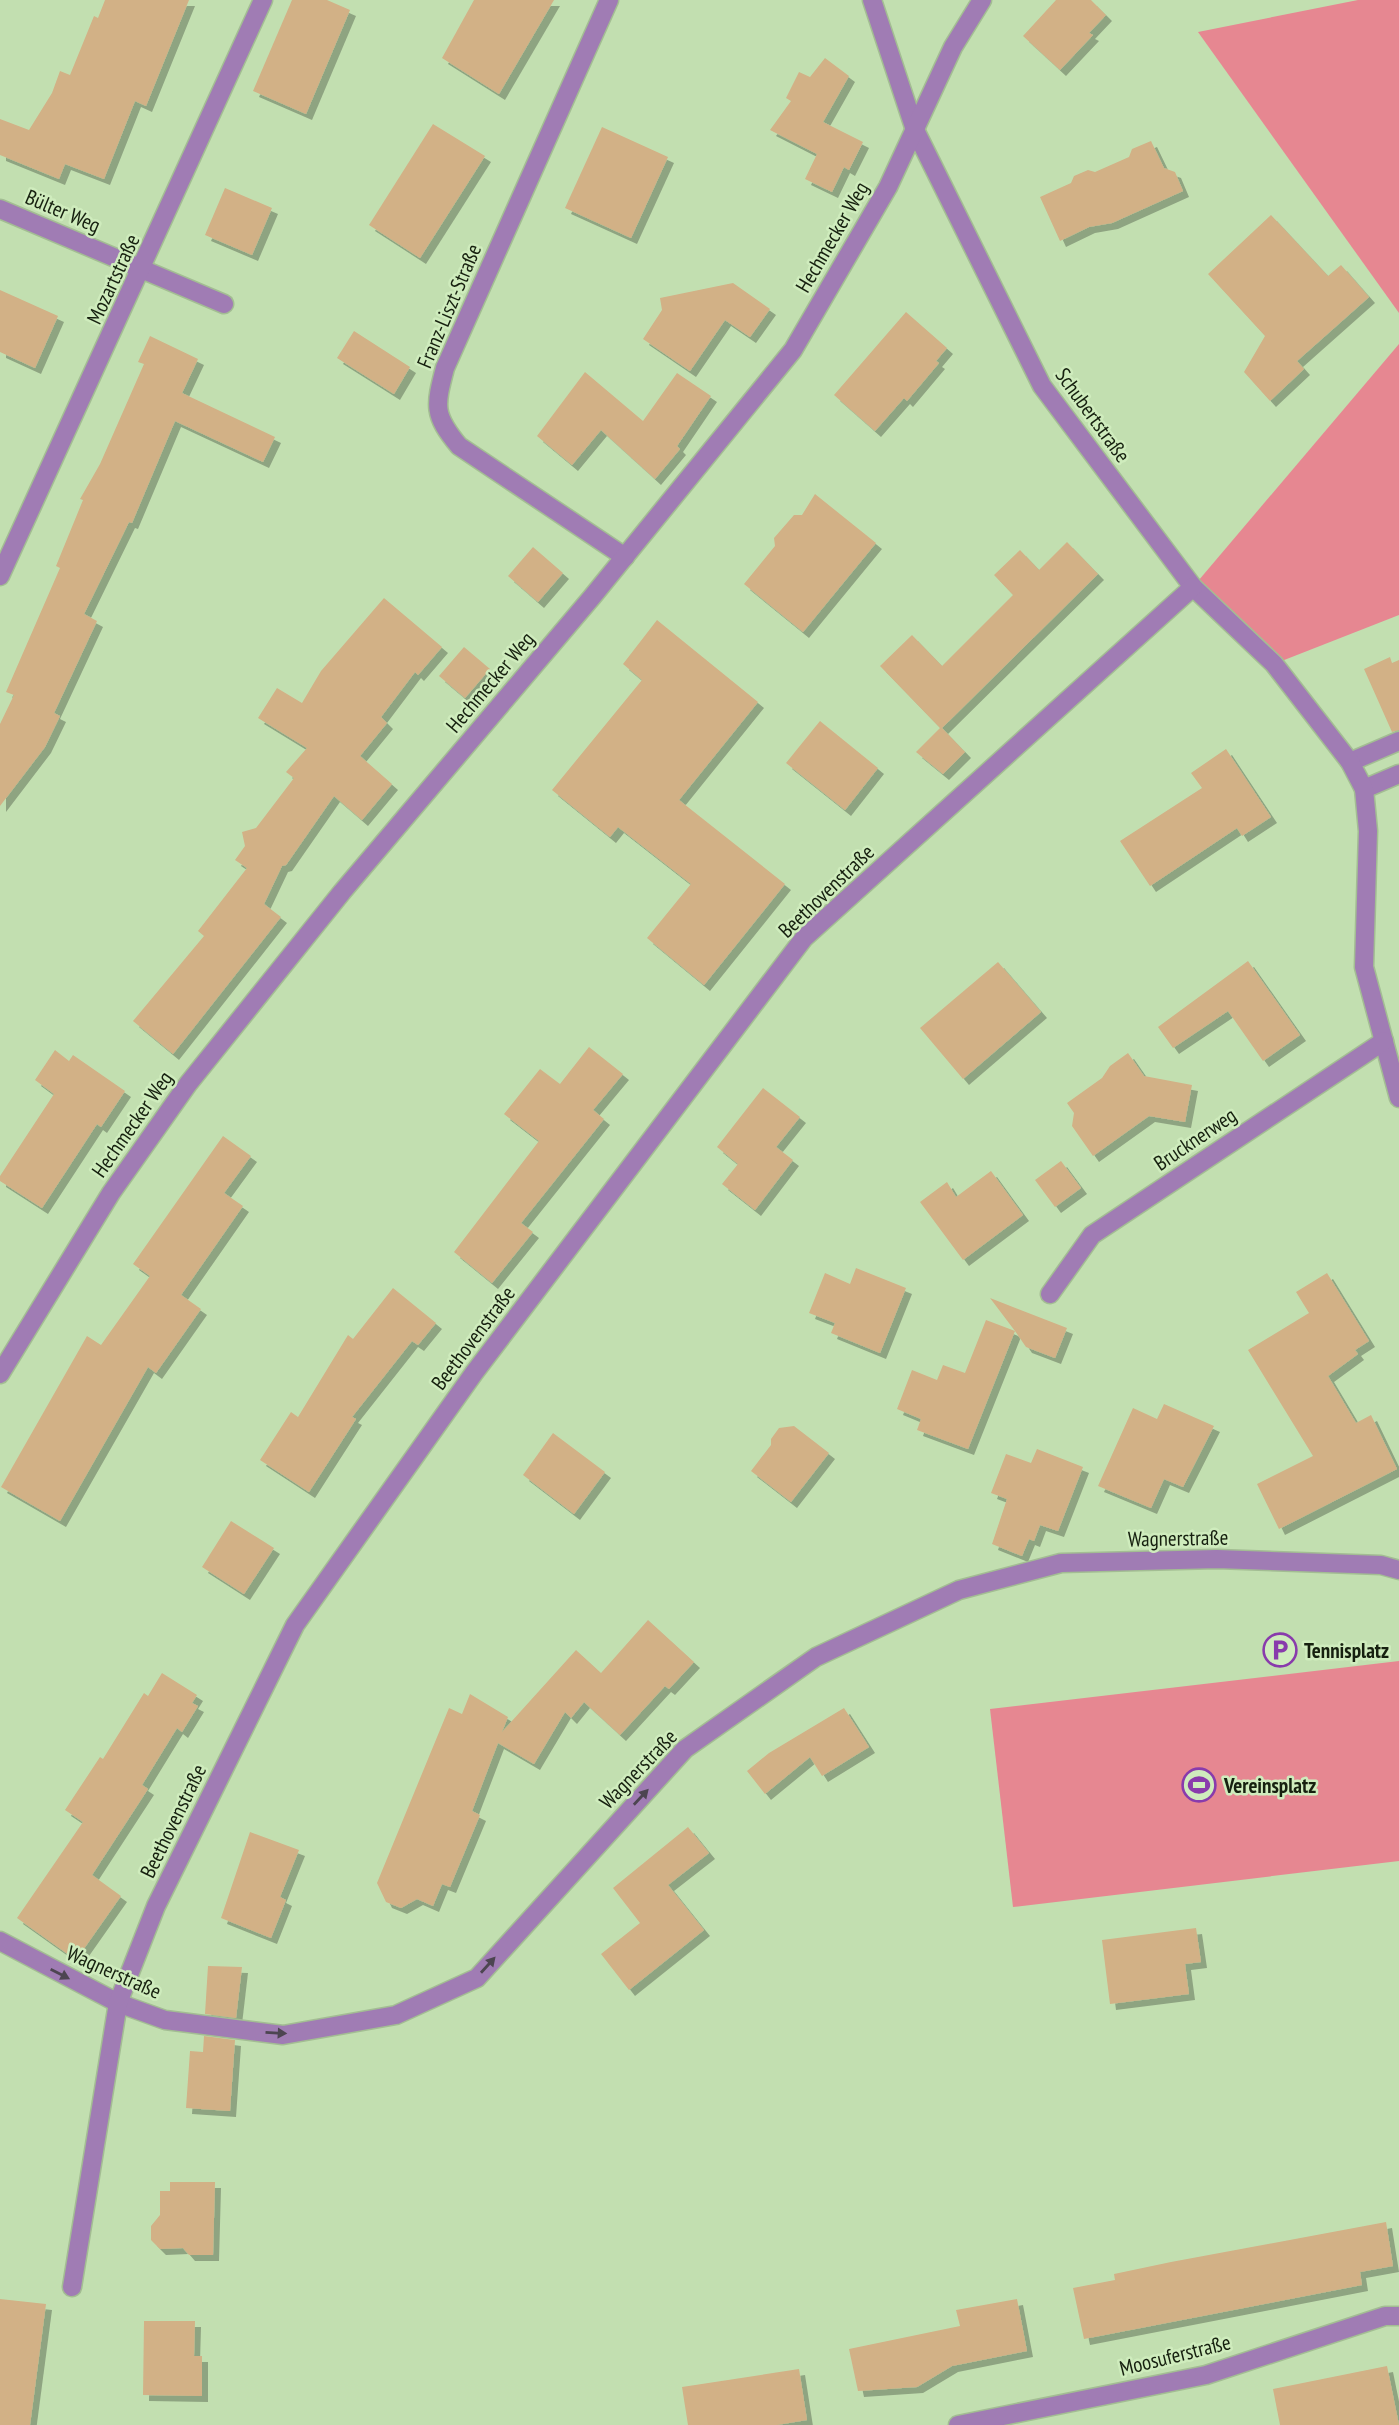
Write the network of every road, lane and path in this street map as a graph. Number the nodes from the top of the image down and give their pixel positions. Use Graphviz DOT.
graph roads {
  1 [pos="263,0"];
  2 [pos="609,0"];
  3 [pos="872,0"];
  4 [pos="982,0"];
  5 [pos="915,130"];
  6 [pos="0,209"];
  7 [pos="143,269"];
  8 [pos="224,304"];
  9 [pos="625,557"];
  10 [pos="0,576"];
  11 [pos="1193,587"];
  12 [pos="1399,741"];
  13 [pos="1350,762"];
  14 [pos="1399,774"];
  15 [pos="1364,789"];
  16 [pos="1384,1041"];
  17 [pos="1399,1098"];
  18 [pos="1050,1294"];
  19 [pos="0,1374"];
  20 [pos="1399,1570"];
  21 [pos="0,1941"];
  22 [pos="118,2003"];
  23 [pos="72,2287"];
  24 [pos="1399,2316"];
  25 [pos="958,2425"];
  1 -- 7 [label="street, Mozartstraße"];
  2 -- 9 [label="street, Franz-Liszt-Straße"];
  3 -- 5 [label="street, Schubertstraße"];
  4 -- 5 [label="street, Hechmecker Weg"];
  5 -- 9 [label="street, Hechmecker Weg"];
  5 -- 11 [label="street, Schubertstraße"];
  6 -- 7 [label="street, Bülter Weg"];
  7 -- 8 [label="street, Bülter Weg"];
  7 -- 10 [label="street, Mozartstraße"];
  9 -- 19 [label="street, Hechmecker Weg"];
  11 -- 13 [label="street, Schubertstraße"];
  11 -- 22 [label="street, Beethovenstraße"];
  12 -- 13 [label="street"];
  13 -- 15 [label="street, Schubertstraße"];
  14 -- 15 [label="street"];
  15 -- 16 [label="street, Schubertstraße"];
  16 -- 17 [label="street, Schubertstraße"];
  16 -- 18 [label="street, Brucknerweg"];
  22 -- 20 [label="street, Wagnerstraße, one-way"];
  21 -- 22 [label="street, Wagnerstraße, one-way"];
  22 -- 23 [label="street, Beethovenstraße"];
  24 -- 25 [label="street, Moosuferstraße"];
}
